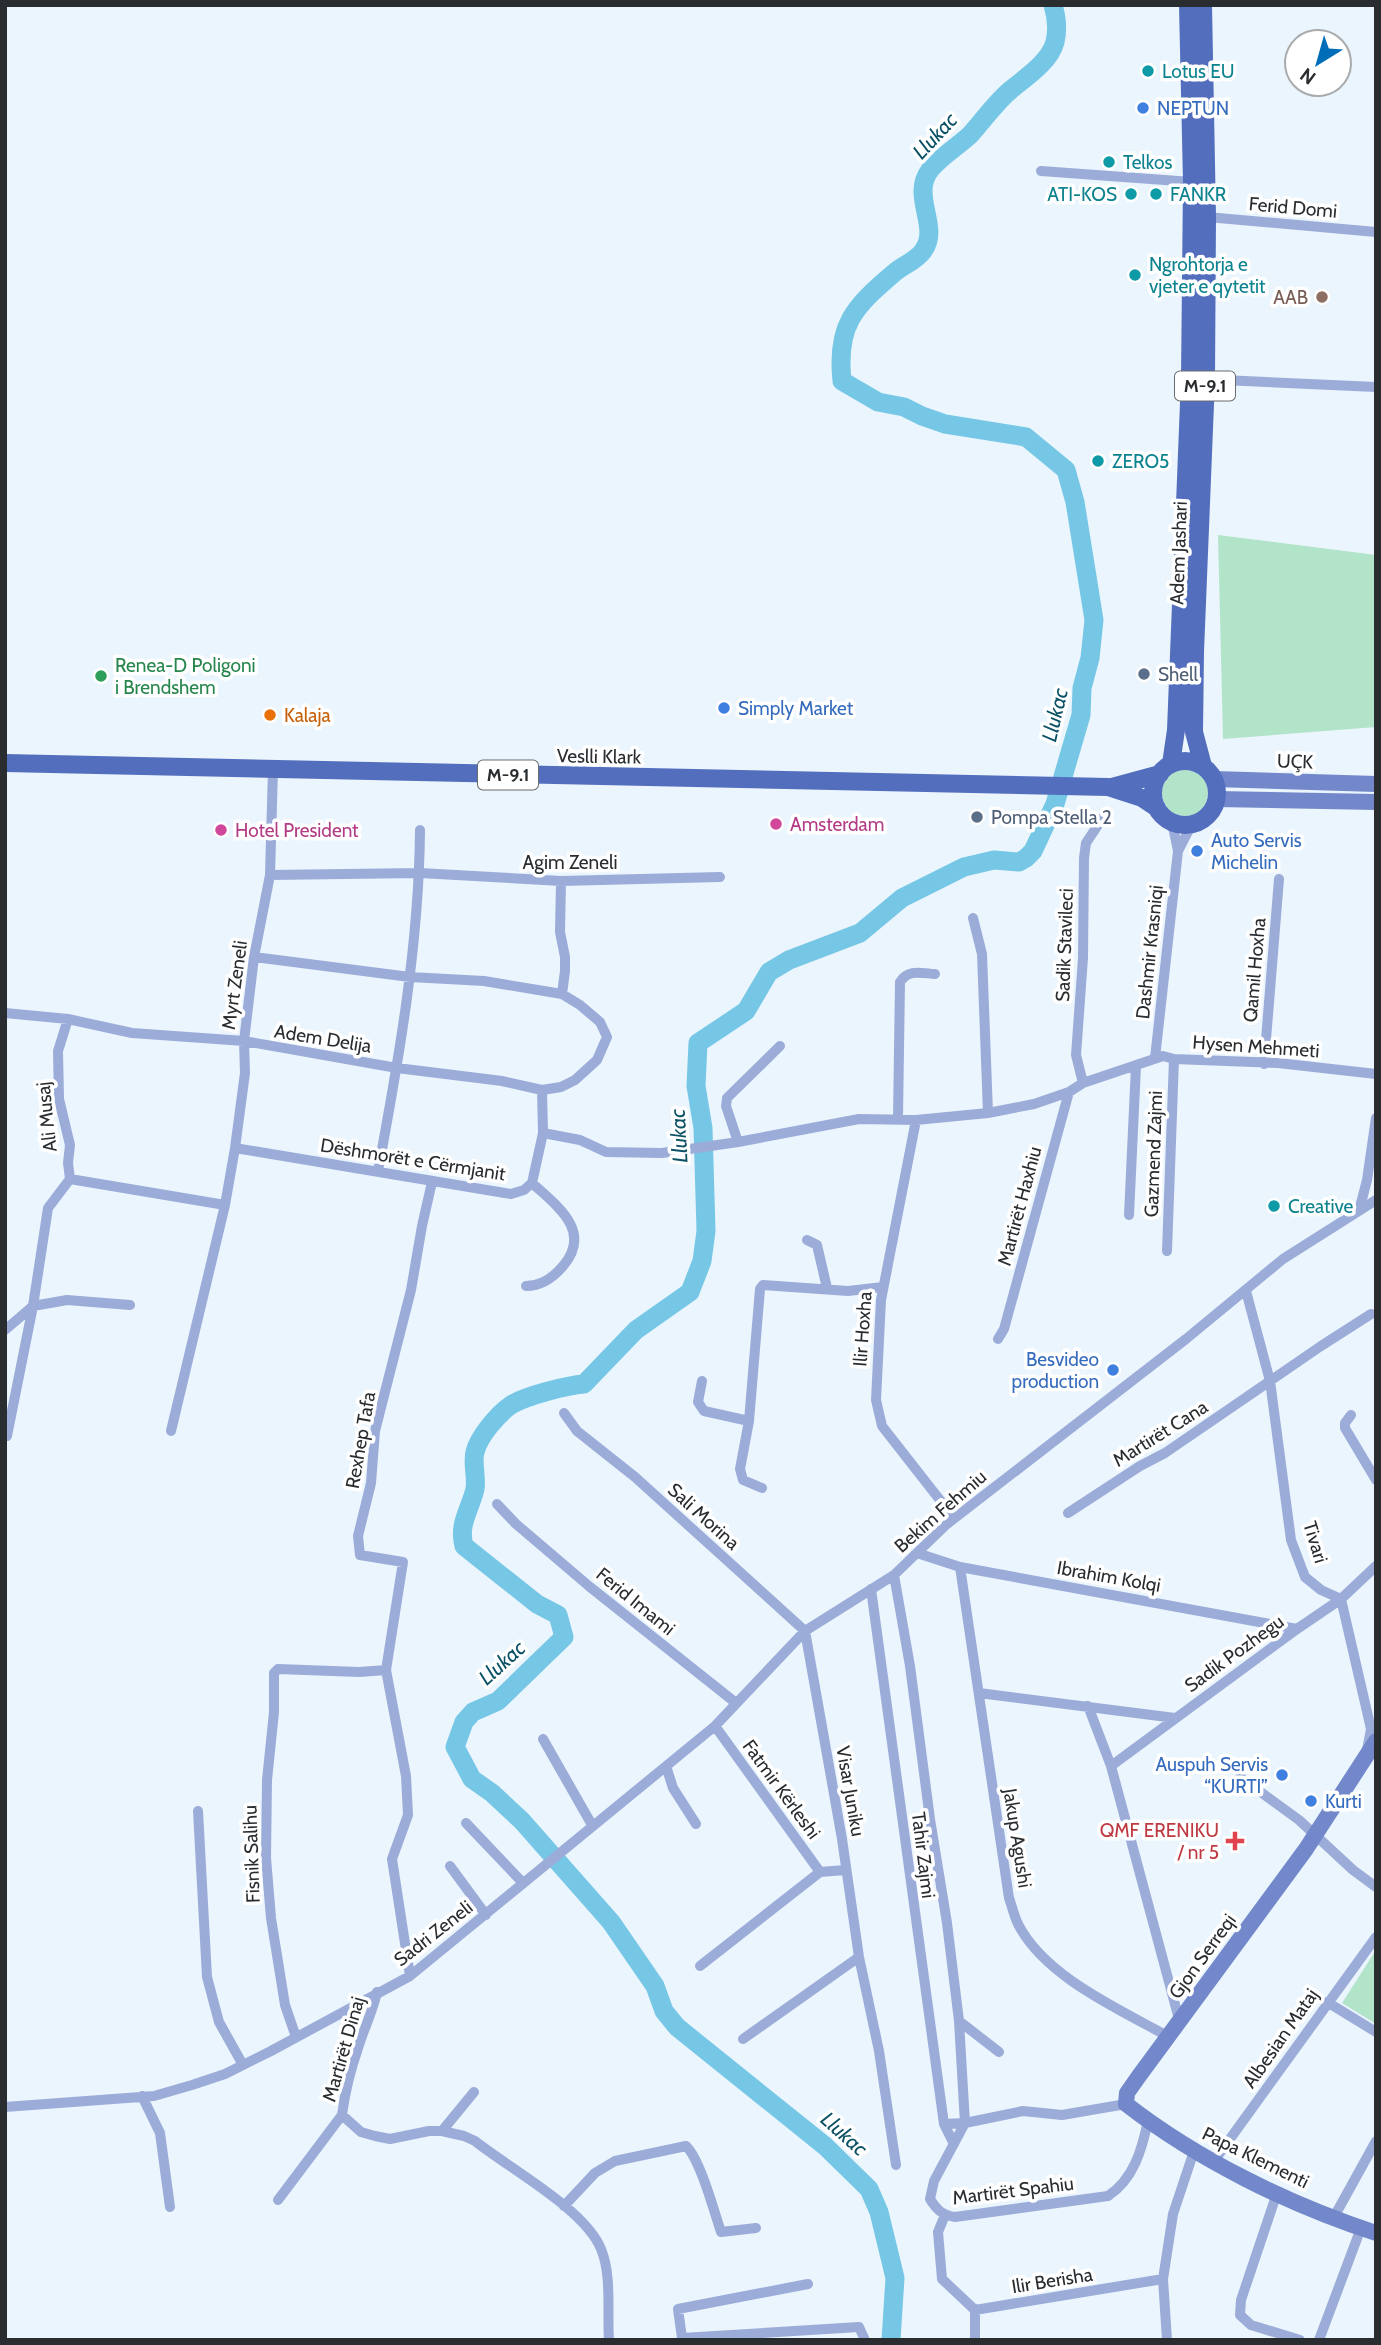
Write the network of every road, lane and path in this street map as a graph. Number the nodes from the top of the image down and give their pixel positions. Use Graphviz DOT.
graph roads {
  1 [pos="1188,5"];
  2 [pos="1203,5"];
  3 [pos="1041,171"];
  4 [pos="1192,182"];
  5 [pos="1207,217"];
  6 [pos="1376,232"];
  7 [pos="1198,379"];
  8 [pos="1376,387"];
  9 [pos="5,763"];
  10 [pos="273,769"];
  11 [pos="1165,769"];
  12 [pos="1208,773"];
  13 [pos="1376,784"];
  14 [pos="1108,788"];
  15 [pos="1216,799"];
  16 [pos="1376,802"];
  17 [pos="1157,808"];
  18 [pos="1106,813"];
  19 [pos="1172,822"];
  20 [pos="1192,824"];
  21 [pos="420,830"];
  22 [pos="1178,851"];
  23 [pos="419,873"];
  24 [pos="270,874"];
  25 [pos="720,877"];
  26 [pos="1279,879"];
  27 [pos="561,881"];
  28 [pos="973,918"];
  29 [pos="254,957"];
  30 [pos="935,974"];
  31 [pos="410,977"];
  32 [pos="562,995"];
  33 [pos="5,1013"];
  34 [pos="68,1020"];
  35 [pos="244,1041"];
  36 [pos="780,1046"];
  37 [pos="1155,1058"];
  38 [pos="1174,1059"];
  39 [pos="1264,1064"];
  40 [pos="1136,1066"];
  41 [pos="397,1068"];
  42 [pos="1376,1074"];
  43 [pos="1083,1083"];
  44 [pos="542,1090"];
  45 [pos="1069,1092"];
  46 [pos="988,1114"];
  47 [pos="898,1118"];
  48 [pos="1376,1118"];
  49 [pos="916,1120"];
  50 [pos="543,1133"];
  51 [pos="738,1142"];
  52 [pos="235,1148"];
  53 [pos="378,1171"];
  54 [pos="70,1179"];
  55 [pos="432,1182"];
  56 [pos="532,1183"];
  57 [pos="1376,1200"];
  58 [pos="225,1205"];
  59 [pos="1359,1211"];
  60 [pos="1129,1215"];
  61 [pos="807,1240"];
  62 [pos="1167,1251"];
  63 [pos="526,1286"];
  64 [pos="827,1287"];
  65 [pos="883,1287"];
  66 [pos="1245,1291"];
  67 [pos="130,1305"];
  68 [pos="33,1306"];
  69 [pos="1371,1314"];
  70 [pos="5,1330"];
  71 [pos="1001,1334"];
  72 [pos="702,1381"];
  73 [pos="1270,1381"];
  74 [pos="564,1413"];
  75 [pos="1351,1415"];
  76 [pos="749,1421"];
  77 [pos="171,1431"];
  78 [pos="7,1436"];
  79 [pos="1376,1480"];
  80 [pos="762,1488"];
  81 [pos="497,1504"];
  82 [pos="1068,1513"];
  83 [pos="954,1518"];
  84 [pos="917,1553"];
  85 [pos="1376,1566"];
  86 [pos="960,1567"];
  87 [pos="894,1575"];
  88 [pos="871,1589"];
  89 [pos="1341,1599"];
  90 [pos="1297,1629"];
  91 [pos="806,1631"];
  92 [pos="387,1670"];
  93 [pos="979,1693"];
  94 [pos="736,1703"];
  95 [pos="1088,1706"];
  96 [pos="1175,1718"];
  97 [pos="715,1726"];
  98 [pos="543,1739"];
  99 [pos="1376,1741"];
  100 [pos="1363,1764"];
  101 [pos="666,1766"];
  102 [pos="1111,1766"];
  103 [pos="1240,1777"];
  104 [pos="198,1811"];
  105 [pos="466,1823"];
  106 [pos="695,1824"];
  107 [pos="592,1825"];
  108 [pos="1316,1834"];
  109 [pos="450,1866"];
  110 [pos="845,1870"];
  111 [pos="820,1872"];
  112 [pos="523,1883"];
  113 [pos="1376,1887"];
  114 [pos="486,1915"];
  115 [pos="1376,1937"];
  116 [pos="859,1957"];
  117 [pos="700,1966"];
  118 [pos="410,1976"];
  119 [pos="377,1992"];
  120 [pos="1327,2002"];
  121 [pos="959,2021"];
  122 [pos="1180,2023"];
  123 [pos="1376,2032"];
  124 [pos="296,2037"];
  125 [pos="1169,2037"];
  126 [pos="743,2039"];
  127 [pos="999,2052"];
  128 [pos="243,2065"];
  129 [pos="474,2092"];
  130 [pos="142,2096"];
  131 [pos="1126,2104"];
  132 [pos="5,2107"];
  133 [pos="342,2115"];
  134 [pos="1148,2121"];
  135 [pos="965,2123"];
  136 [pos="944,2124"];
  137 [pos="442,2131"];
  138 [pos="1376,2141"];
  139 [pos="954,2144"];
  140 [pos="1194,2151"];
  141 [pos="1214,2161"];
  142 [pos="896,2165"];
  143 [pos="1277,2193"];
  144 [pos="278,2200"];
  145 [pos="564,2206"];
  146 [pos="170,2207"];
  147 [pos="945,2215"];
  148 [pos="1334,2217"];
  149 [pos="756,2228"];
  150 [pos="1368,2231"];
  151 [pos="1163,2279"];
  152 [pos="808,2284"];
  153 [pos="975,2310"];
  154 [pos="777,2336"];
  155 [pos="683,2339"];
  156 [pos="609,2340"];
  157 [pos="865,2340"];
  158 [pos="975,2340"];
  159 [pos="1167,2340"];
  160 [pos="1300,2340"];
  161 [pos="1320,2340"];
  1 -- 4 [label="main road, M-9.1"];
  2 -- 5 [label="main road, Adem Jashari / M-9.1"];
  3 -- 4 [label="street"];
  4 -- 7 [label="main road, M-9.1"];
  5 -- 6 [label="street, Ferid Domi"];
  5 -- 7 [label="main road, Adem Jashari / M-9.1"];
  7 -- 8 [label="street"];
  7 -- 11 [label="main road, M-9.1"];
  7 -- 12 [label="main road, Adem Jashari / M-9.1"];
  9 -- 10 [label="main road, Veslli Klark / M-9.1"];
  10 -- 14 [label="main road, Veslli Klark / M-9.1"];
  10 -- 24 [label="street, Myrt Zeneli"];
  11 -- 12 [label="main road, M-9.1"];
  11 -- 14 [label="main road, Veslli Klark / M-9.1"];
  11 -- 17 [label="main road, M-9.1"];
  12 -- 13 [label="street, UÇK"];
  12 -- 15 [label="main road, M-9.1"];
  14 -- 17 [label="main road, Veslli Klark / M-9.1"];
  15 -- 16 [label="street, UÇK"];
  15 -- 20 [label="main road"];
  17 -- 19 [label="main road, M-9.1"];
  18 -- 43 [label="street, Sadik Stavileci"];
  19 -- 20 [label="main road"];
  19 -- 22 [label="street, Dashmir Krasniqi"];
  20 -- 22 [label="street, Dashmir Krasniqi"];
  21 -- 23 [label="street"];
  22 -- 37 [label="street, Dashmir Krasniqi"];
  23 -- 24 [label="street, Agim Zeneli"];
  23 -- 27 [label="street, Agim Zeneli"];
  23 -- 31 [label="street"];
  24 -- 29 [label="street, Myrt Zeneli"];
  25 -- 27 [label="street, Agim Zeneli"];
  26 -- 39 [label="street, Qamil Hoxha"];
  27 -- 32 [label="street"];
  28 -- 46 [label="street"];
  29 -- 31 [label="street"];
  29 -- 35 [label="street, Myrt Zeneli"];
  30 -- 47 [label="street"];
  31 -- 32 [label="street"];
  31 -- 41 [label="street"];
  32 -- 44 [label="street"];
  33 -- 34 [label="street, Adem Delija"];
  34 -- 35 [label="street, Adem Delija"];
  34 -- 54 [label="street, Ali Musaj"];
  35 -- 41 [label="street, Adem Delija"];
  35 -- 52 [label="street, Myrt Zeneli"];
  36 -- 51 [label="street"];
  37 -- 38 [label="street, Hysen Mehmeti"];
  37 -- 40 [label="street, Hysen Mehmeti"];
  38 -- 39 [label="street, Hysen Mehmeti"];
  38 -- 62 [label="street, Gazmend Zajmi"];
  39 -- 42 [label="street, Hysen Mehmeti"];
  40 -- 43 [label="street, Hysen Mehmeti"];
  40 -- 60 [label="street"];
  41 -- 44 [label="street, Adem Delija"];
  41 -- 53 [label="street"];
  43 -- 45 [label="street, Hysen Mehmeti"];
  44 -- 50 [label="street, Dëshmorët e Cërmjanit"];
  45 -- 46 [label="street, Hysen Mehmeti"];
  45 -- 71 [label="street, Martirët Haxhiu"];
  46 -- 49 [label="street, Hysen Mehmeti"];
  47 -- 49 [label="street, Hysen Mehmeti"];
  47 -- 51 [label="street, Hysen Mehmeti"];
  48 -- 59 [label="street"];
  49 -- 65 [label="street, Ilir Hoxha"];
  50 -- 51 [label="street, Hysen Mehmeti"];
  50 -- 56 [label="street, Dëshmorët e Cërmjanit"];
  52 -- 53 [label="street, Dëshmorët e Cërmjanit"];
  52 -- 58 [label="street, Myrt Zeneli"];
  53 -- 55 [label="street, Dëshmorët e Cërmjanit"];
  54 -- 58 [label="street"];
  54 -- 68 [label="street"];
  55 -- 56 [label="street, Dëshmorët e Cërmjanit"];
  55 -- 92 [label="street, Rexhep Tafa"];
  56 -- 63 [label="street"];
  57 -- 59 [label="street, Bekim Fehmiu"];
  58 -- 77 [label="street, Myrt Zeneli"];
  59 -- 66 [label="street, Bekim Fehmiu"];
  61 -- 64 [label="street"];
  64 -- 65 [label="street"];
  64 -- 76 [label="street"];
  65 -- 83 [label="street, Ilir Hoxha"];
  66 -- 73 [label="street, Tivari"];
  66 -- 83 [label="street, Bekim Fehmiu"];
  67 -- 68 [label="street"];
  68 -- 70 [label="street"];
  68 -- 78 [label="street"];
  69 -- 73 [label="street"];
  72 -- 76 [label="street"];
  73 -- 82 [label="street, Martirët Cana"];
  73 -- 89 [label="street, Tivari"];
  74 -- 91 [label="street, Sali Morina"];
  75 -- 79 [label="street"];
  76 -- 80 [label="street"];
  81 -- 94 [label="street, Ferid Imami"];
  83 -- 84 [label="street, Bekim Fehmiu"];
  84 -- 86 [label="street, Ibrahim Kolqi"];
  84 -- 87 [label="street, Bekim Fehmiu"];
  85 -- 89 [label="street, Sadik Pozhegu"];
  86 -- 90 [label="street, Ibrahim Kolqi"];
  86 -- 93 [label="street, Jakup Agushi"];
  87 -- 88 [label="street, Bekim Fehmiu"];
  87 -- 121 [label="street, Tahir Zajmi"];
  88 -- 91 [label="street, Bekim Fehmiu"];
  88 -- 136 [label="street, Tahir Zajmi"];
  89 -- 90 [label="street, Sadik Pozhegu"];
  89 -- 100 [label="street"];
  90 -- 96 [label="street, Sadik Pozhegu"];
  91 -- 94 [label="street, Bekim Fehmiu"];
  91 -- 110 [label="street, Visar Juniku"];
  92 -- 118 [label="street, Rexhep Tafa"];
  92 -- 124 [label="street, Fisnik Salihu"];
  93 -- 95 [label="street"];
  93 -- 125 [label="street, Jakup Agushi"];
  94 -- 97 [label="street, Bekim Fehmiu"];
  95 -- 96 [label="street"];
  95 -- 102 [label="street"];
  96 -- 102 [label="street, Sadik Pozhegu"];
  97 -- 101 [label="street, Bekim Fehmiu"];
  97 -- 111 [label="street, Fatmir Kërleshi"];
  98 -- 107 [label="street"];
  99 -- 100 [label="street"];
  100 -- 108 [label="street"];
  101 -- 106 [label="street"];
  101 -- 107 [label="street, Bekim Fehmiu"];
  102 -- 122 [label="street"];
  103 -- 108 [label="street"];
  104 -- 128 [label="street"];
  105 -- 112 [label="street"];
  107 -- 112 [label="street, Sadri Zeneli"];
  108 -- 113 [label="street"];
  108 -- 122 [label="street, Gjon Serreqi"];
  109 -- 114 [label="street"];
  110 -- 111 [label="street"];
  110 -- 116 [label="street, Visar Juniku"];
  111 -- 117 [label="street"];
  112 -- 114 [label="street, Sadri Zeneli"];
  114 -- 118 [label="street, Sadri Zeneli"];
  115 -- 120 [label="street, Albesian Mataj"];
  116 -- 126 [label="street"];
  116 -- 142 [label="street, Visar Juniku"];
  118 -- 119 [label="street, Sadri Zeneli"];
  119 -- 124 [label="street, Sadri Zeneli"];
  119 -- 133 [label="street, Martirët Dinaj"];
  120 -- 123 [label="street"];
  120 -- 141 [label="street, Albesian Mataj"];
  121 -- 127 [label="street"];
  121 -- 135 [label="street, Tahir Zajmi"];
  122 -- 125 [label="street, Gjon Serreqi"];
  124 -- 128 [label="street, Sadri Zeneli"];
  125 -- 131 [label="street, Gjon Serreqi"];
  128 -- 130 [label="street, Sadri Zeneli"];
  129 -- 137 [label="street"];
  130 -- 132 [label="street, Sadri Zeneli"];
  130 -- 146 [label="street"];
  131 -- 134 [label="street, Papa Klementi"];
  131 -- 135 [label="street"];
  133 -- 137 [label="street, Martirët Dinaj"];
  133 -- 144 [label="street, Martirët Dinaj"];
  134 -- 140 [label="street, Papa Klementi"];
  134 -- 147 [label="street, Martirët Spahiu"];
  135 -- 136 [label="street"];
  135 -- 139 [label="street"];
  136 -- 139 [label="street, Tahir Zajmi"];
  137 -- 145 [label="street, Martirët Dinaj"];
  138 -- 148 [label="street"];
  139 -- 147 [label="street, Martirët Spahiu"];
  140 -- 141 [label="street, Papa Klementi"];
  140 -- 151 [label="street"];
  141 -- 143 [label="street, Papa Klementi"];
  143 -- 148 [label="street, Papa Klementi"];
  143 -- 160 [label="street"];
  145 -- 149 [label="street"];
  145 -- 156 [label="street, Martirët Dinaj"];
  147 -- 153 [label="street"];
  148 -- 150 [label="street, Papa Klementi"];
  150 -- 161 [label="street"];
  151 -- 153 [label="street, Ilir Berisha"];
  151 -- 159 [label="street"];
  152 -- 155 [label="street"];
  153 -- 158 [label="street"];
  154 -- 155 [label="street"];
  154 -- 157 [label="street"];
}
